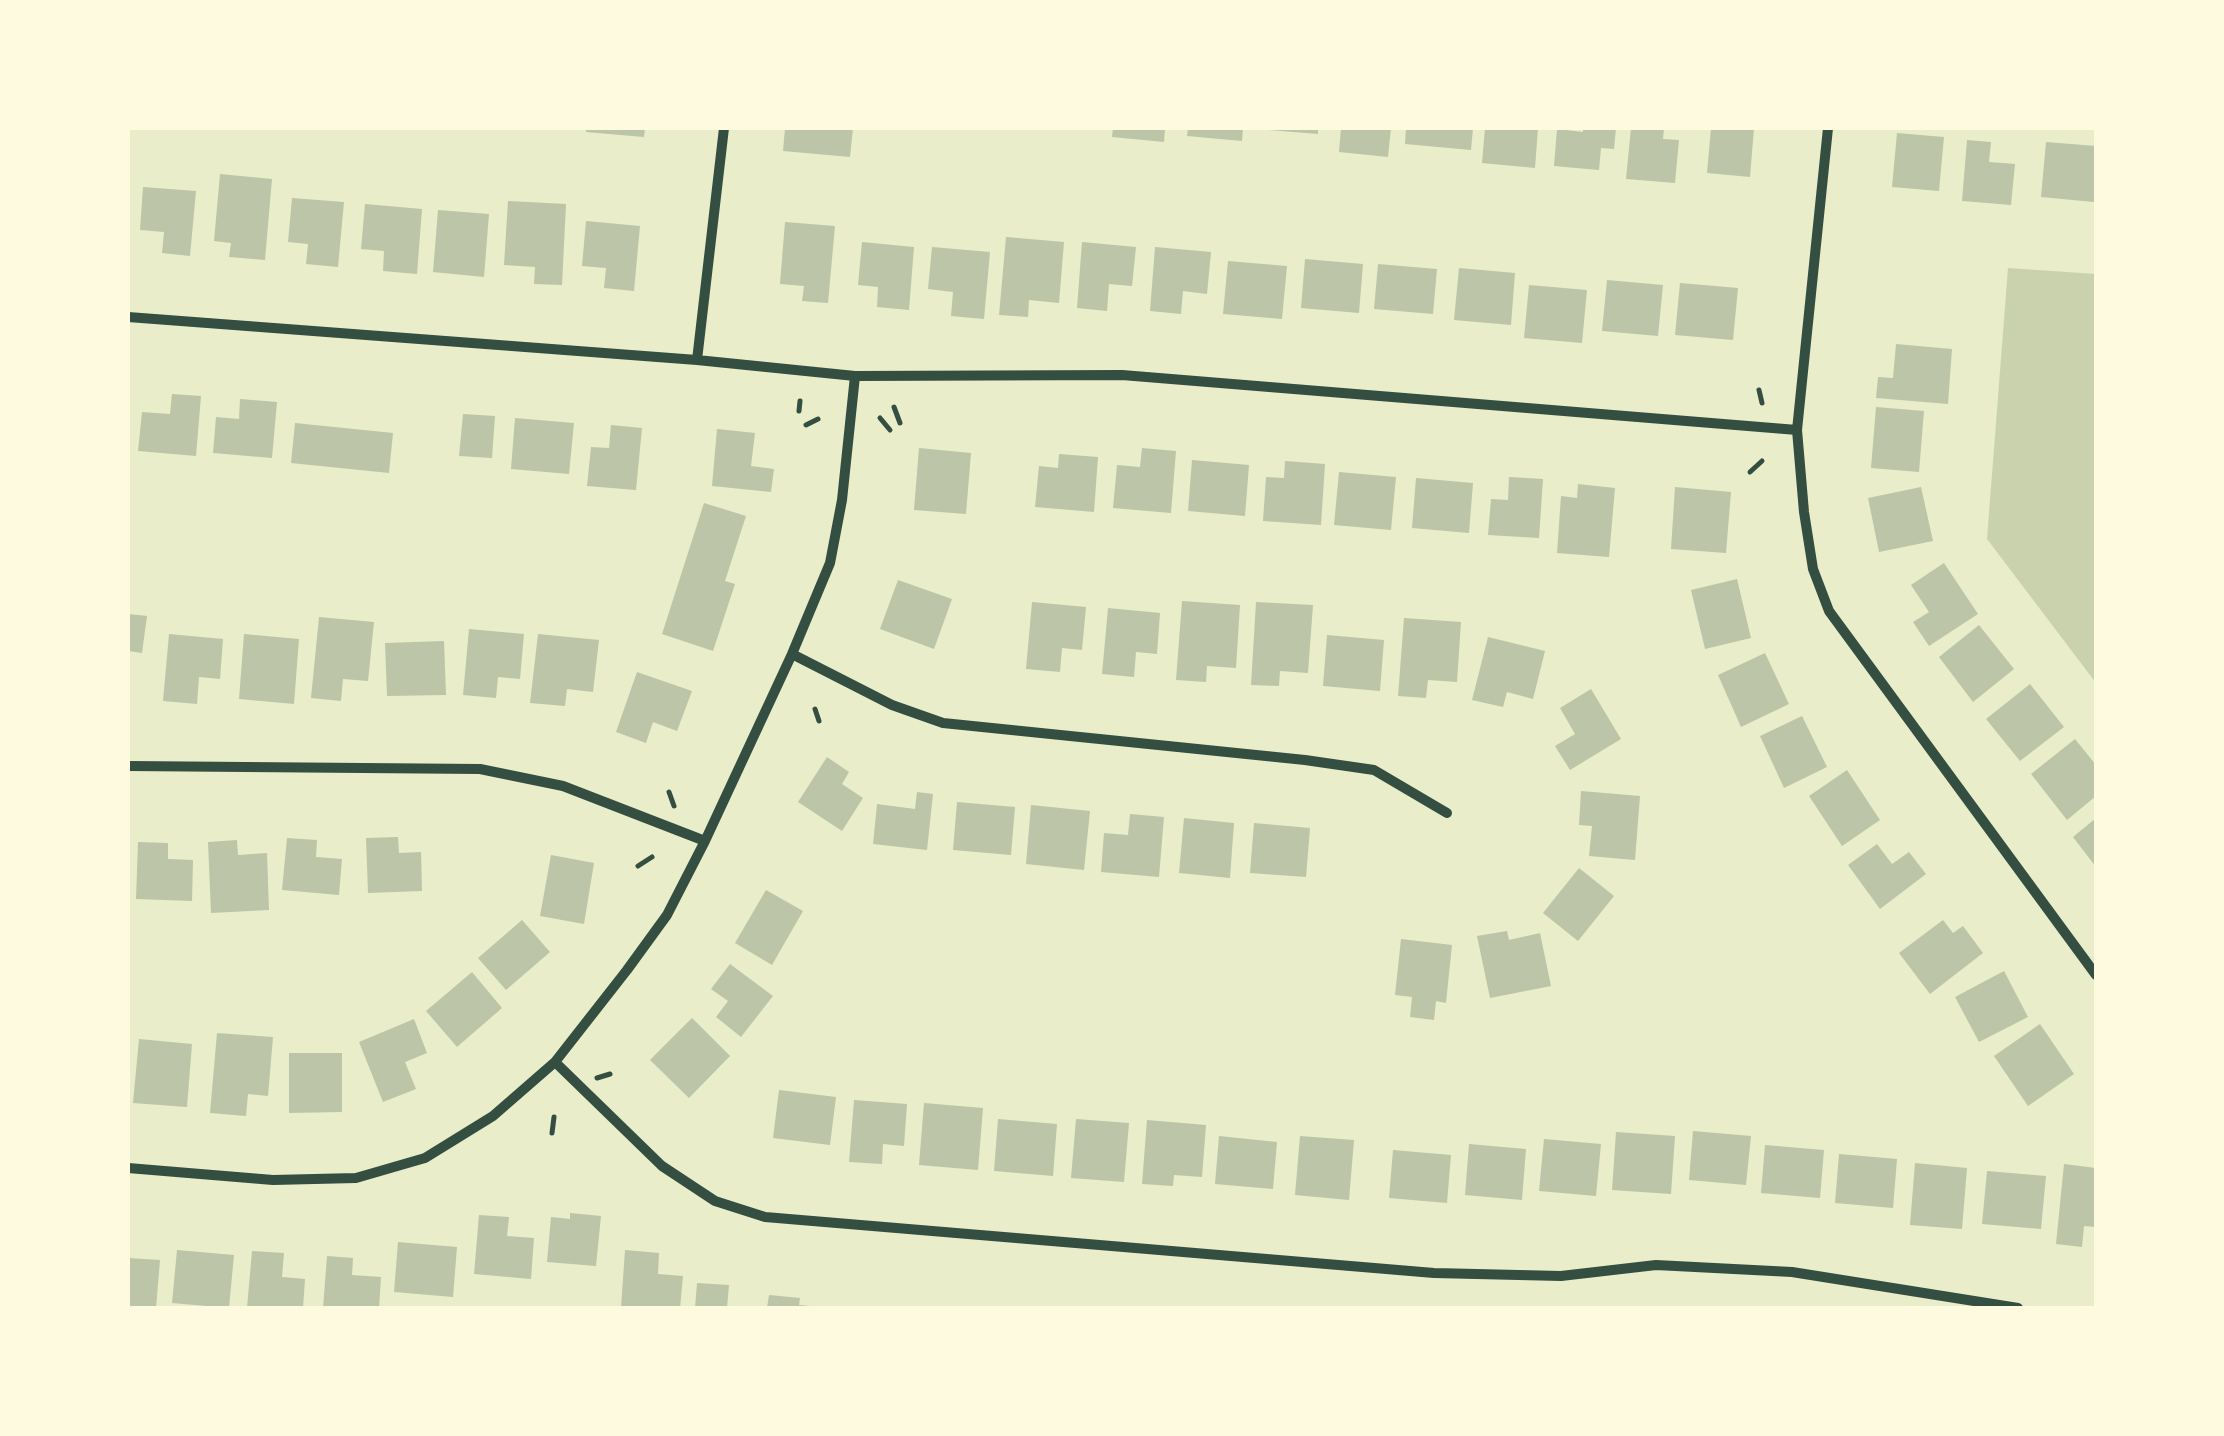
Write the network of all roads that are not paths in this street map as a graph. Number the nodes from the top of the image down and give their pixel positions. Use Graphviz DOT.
graph roads {
  1 [pos="724,128"];
  2 [pos="1828,128"];
  3 [pos="128,317"];
  4 [pos="697,360"];
  5 [pos="855,376"];
  6 [pos="1797,430"];
  7 [pos="792,654"];
  8 [pos="128,766"];
  9 [pos="1448,813"];
  10 [pos="705,841"];
  11 [pos="2096,975"];
  12 [pos="555,1062"];
  13 [pos="128,1168"];
  14 [pos="2018,1308"];
  1 -- 4 [label="street"];
  2 -- 6 [label="street"];
  3 -- 4 [label="street"];
  4 -- 5 [label="street"];
  5 -- 6 [label="street"];
  5 -- 7 [label="street"];
  6 -- 11 [label="street"];
  7 -- 9 [label="street"];
  7 -- 10 [label="street"];
  8 -- 10 [label="street"];
  10 -- 12 [label="street"];
  12 -- 13 [label="street"];
  12 -- 14 [label="street"];
}
